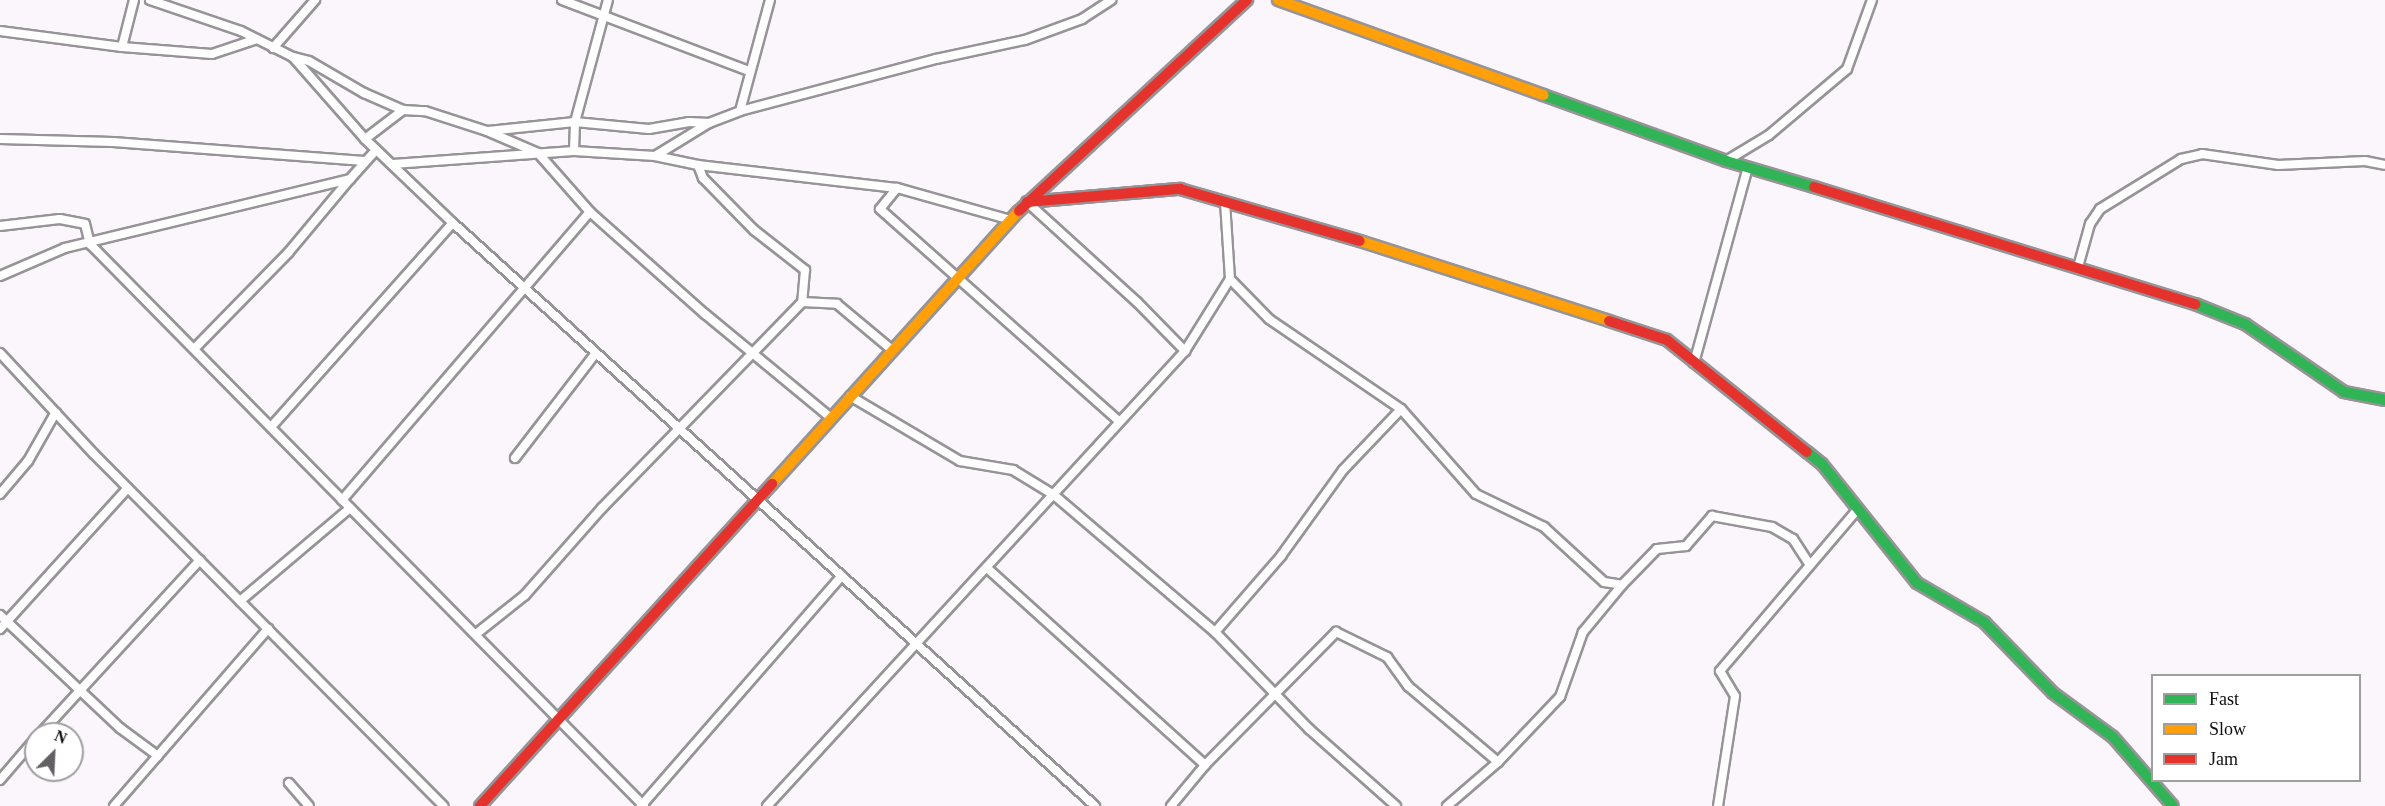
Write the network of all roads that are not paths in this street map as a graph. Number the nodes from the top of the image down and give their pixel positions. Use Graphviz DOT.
graph roads {
  1 [pos="134,0"];
  2 [pos="150,0"];
  3 [pos="315,0"];
  4 [pos="562,0"];
  5 [pos="608,0"];
  6 [pos="770,0"];
  7 [pos="1111,0"];
  8 [pos="1247,0"];
  9 [pos="1278,0"];
  10 [pos="1872,0"];
  11 [pos="604,15"];
  12 [pos="0,31"];
  13 [pos="257,39"];
  14 [pos="122,47"];
  15 [pos="273,48"];
  16 [pos="293,57"];
  17 [pos="749,71"];
  18 [pos="403,110"];
  19 [pos="740,111"];
  20 [pos="575,122"];
  21 [pos="710,123"];
  22 [pos="487,131"];
  23 [pos="0,138"];
  24 [pos="365,139"];
  25 [pos="376,150"];
  26 [pos="574,151"];
  27 [pos="538,153"];
  28 [pos="656,156"];
  29 [pos="364,161"];
  30 [pos="1726,161"];
  31 [pos="393,164"];
  32 [pos="698,165"];
  33 [pos="2385,165"];
  34 [pos="1748,167"];
  35 [pos="350,179"];
  36 [pos="897,188"];
  37 [pos="1027,202"];
  38 [pos="1225,202"];
  39 [pos="590,212"];
  40 [pos="1011,220"];
  41 [pos="453,223"];
  42 [pos="0,226"];
  43 [pos="90,244"];
  44 [pos="2078,267"];
  45 [pos="0,276"];
  46 [pos="958,277"];
  47 [pos="1230,279"];
  48 [pos="524,288"];
  49 [pos="802,302"];
  50 [pos="195,348"];
  51 [pos="892,350"];
  52 [pos="1185,351"];
  53 [pos="751,352"];
  54 [pos="0,353"];
  55 [pos="595,354"];
  56 [pos="1694,363"];
  57 [pos="850,396"];
  58 [pos="2385,400"];
  59 [pos="1401,409"];
  60 [pos="56,412"];
  61 [pos="830,417"];
  62 [pos="1118,420"];
  63 [pos="271,427"];
  64 [pos="678,430"];
  65 [pos="515,458"];
  66 [pos="128,488"];
  67 [pos="0,494"];
  68 [pos="1054,495"];
  69 [pos="755,498"];
  70 [pos="342,500"];
  71 [pos="350,508"];
  72 [pos="1857,510"];
  73 [pos="200,560"];
  74 [pos="1810,565"];
  75 [pos="987,568"];
  76 [pos="841,577"];
  77 [pos="1622,585"];
  78 [pos="240,601"];
  79 [pos="0,615"];
  80 [pos="7,622"];
  81 [pos="0,629"];
  82 [pos="268,629"];
  83 [pos="1215,632"];
  84 [pos="476,634"];
  85 [pos="917,646"];
  86 [pos="78,689"];
  87 [pos="1276,696"];
  88 [pos="557,721"];
  89 [pos="49,722"];
  90 [pos="24,752"];
  91 [pos="158,756"];
  92 [pos="1498,762"];
  93 [pos="1205,765"];
  94 [pos="0,780"];
  95 [pos="2151,781"];
  96 [pos="2152,782"];
  97 [pos="288,783"];
  98 [pos="642,805"];
  99 [pos="114,806"];
  100 [pos="309,806"];
  101 [pos="444,806"];
  102 [pos="480,806"];
  103 [pos="767,806"];
  104 [pos="1095,806"];
  105 [pos="1171,806"];
  106 [pos="1396,806"];
  107 [pos="1447,806"];
  108 [pos="1718,806"];
  109 [pos="2173,806"];
  1 -- 14 [label="street"];
  2 -- 13 [label="street"];
  3 -- 15 [label="street"];
  4 -- 11 [label="street"];
  5 -- 11 [label="street"];
  6 -- 17 [label="street"];
  7 -- 19 [label="street"];
  8 -- 37 [label="street"];
  9 -- 30 [label="street"];
  10 -- 30 [label="street"];
  11 -- 17 [label="street"];
  11 -- 20 [label="street"];
  12 -- 14 [label="street"];
  13 -- 14 [label="street"];
  13 -- 15 [label="street"];
  15 -- 16 [label="street"];
  16 -- 18 [label="street"];
  16 -- 24 [label="street"];
  17 -- 19 [label="street"];
  18 -- 22 [label="street"];
  18 -- 24 [label="street"];
  19 -- 21 [label="street"];
  20 -- 21 [label="street"];
  20 -- 22 [label="street"];
  20 -- 26 [label="street"];
  21 -- 28 [label="street"];
  22 -- 27 [label="street"];
  23 -- 29 [label="street"];
  24 -- 25 [label="street"];
  25 -- 29 [label="street"];
  25 -- 31 [label="street"];
  26 -- 27 [label="street"];
  26 -- 28 [label="street"];
  27 -- 31 [label="street"];
  27 -- 39 [label="street"];
  28 -- 32 [label="street"];
  29 -- 35 [label="street"];
  30 -- 34 [label="street"];
  31 -- 41 [label="street"];
  32 -- 36 [label="street"];
  32 -- 49 [label="street"];
  33 -- 44 [label="street"];
  34 -- 44 [label="street"];
  34 -- 56 [label="street"];
  35 -- 43 [label="street"];
  35 -- 50 [label="street"];
  36 -- 40 [label="street"];
  36 -- 46 [label="street"];
  37 -- 38 [label="street"];
  37 -- 40 [label="street"];
  37 -- 52 [label="street"];
  38 -- 47 [label="street"];
  38 -- 56 [label="street"];
  39 -- 48 [label="street"];
  39 -- 53 [label="street"];
  40 -- 46 [label="street"];
  41 -- 48 [label="street"];
  41 -- 63 [label="street"];
  42 -- 43 [label="street"];
  43 -- 45 [label="street"];
  43 -- 50 [label="street"];
  44 -- 58 [label="street"];
  46 -- 51 [label="street"];
  46 -- 62 [label="street"];
  47 -- 52 [label="street"];
  47 -- 59 [label="street"];
  48 -- 55 [label="street"];
  48 -- 70 [label="street"];
  49 -- 51 [label="street"];
  49 -- 53 [label="street"];
  50 -- 63 [label="street"];
  51 -- 57 [label="street"];
  52 -- 62 [label="street"];
  53 -- 61 [label="street"];
  53 -- 64 [label="street"];
  54 -- 60 [label="street"];
  55 -- 64 [label="street"];
  55 -- 65 [label="street"];
  56 -- 72 [label="street"];
  57 -- 61 [label="street"];
  57 -- 68 [label="street"];
  59 -- 77 [label="street"];
  59 -- 83 [label="street"];
  60 -- 66 [label="street"];
  60 -- 67 [label="street"];
  61 -- 69 [label="street"];
  62 -- 68 [label="street"];
  63 -- 70 [label="street"];
  64 -- 69 [label="street"];
  64 -- 84 [label="street"];
  66 -- 73 [label="street"];
  66 -- 80 [label="street"];
  68 -- 75 [label="street"];
  68 -- 83 [label="street"];
  69 -- 76 [label="street"];
  69 -- 88 [label="street"];
  70 -- 71 [label="street"];
  71 -- 78 [label="street"];
  71 -- 84 [label="street"];
  72 -- 74 [label="street"];
  72 -- 95 [label="street"];
  73 -- 78 [label="street"];
  73 -- 86 [label="street"];
  74 -- 77 [label="street"];
  74 -- 108 [label="street"];
  75 -- 85 [label="street"];
  75 -- 93 [label="street"];
  76 -- 85 [label="street"];
  76 -- 98 [label="street"];
  77 -- 92 [label="street"];
  78 -- 82 [label="street"];
  79 -- 80 [label="street"];
  80 -- 81 [label="street"];
  80 -- 86 [label="street"];
  82 -- 91 [label="street"];
  82 -- 101 [label="street"];
  83 -- 87 [label="street"];
  84 -- 88 [label="street"];
  85 -- 103 [label="street"];
  85 -- 104 [label="street"];
  86 -- 89 [label="street"];
  86 -- 91 [label="street"];
  87 -- 92 [label="street"];
  87 -- 93 [label="street"];
  87 -- 106 [label="street"];
  88 -- 98 [label="street"];
  88 -- 102 [label="street"];
  90 -- 94 [label="street"];
  91 -- 99 [label="street"];
  92 -- 107 [label="street"];
  93 -- 105 [label="street"];
  96 -- 109 [label="street"];
  97 -- 100 [label="street"];
}
